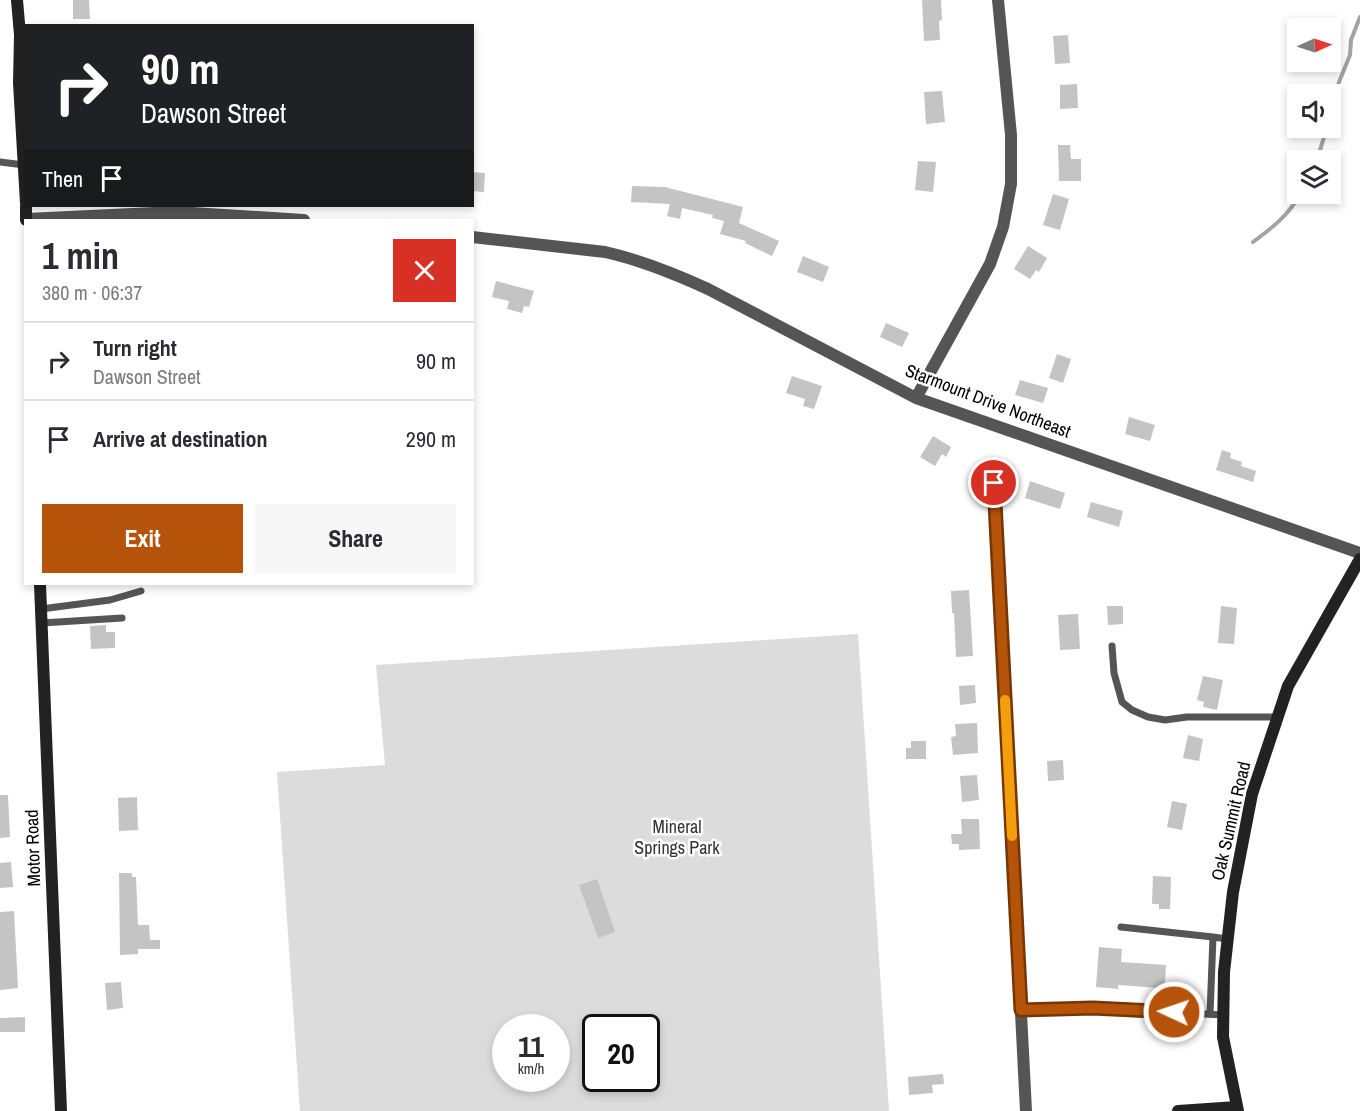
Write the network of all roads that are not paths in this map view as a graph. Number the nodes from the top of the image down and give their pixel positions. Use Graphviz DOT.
graph roads {
  1 [pos="17,0"];
  2 [pos="998,0"];
  3 [pos="23,36"];
  4 [pos="22,82"];
  5 [pos="0,162"];
  6 [pos="24,165"];
  7 [pos="44,219"];
  8 [pos="288,219"];
  9 [pos="474,237"];
  10 [pos="916,398"];
  11 [pos="994,483"];
  12 [pos="1360,553"];
  13 [pos="1360,559"];
  14 [pos="40,585"];
  15 [pos="141,591"];
  16 [pos="41,609"];
  17 [pos="122,618"];
  18 [pos="42,623"];
  19 [pos="1112,646"];
  20 [pos="1277,717"];
  21 [pos="1121,927"];
  22 [pos="1213,937"];
  23 [pos="1227,939"];
  24 [pos="1021,1010"];
  25 [pos="1210,1014"];
  26 [pos="1223,1015"];
  27 [pos="1237,1109"];
  28 [pos="61,1111"];
  29 [pos="1026,1111"];
  30 [pos="1178,1111"];
  1 -- 3 [label="street"];
  2 -- 10 [label="street"];
  3 -- 4 [label="street"];
  4 -- 6 [label="street"];
  5 -- 6 [label="lane"];
  7 -- 8 [label="street"];
  9 -- 10 [label="street, Starmount Drive Northeast"];
  10 -- 12 [label="street, Starmount Drive Northeast"];
  11 -- 24 [label="street"];
  13 -- 20 [label="street, Oak Summit Road"];
  14 -- 16 [label="street, Motor Road"];
  15 -- 16 [label="lane"];
  16 -- 18 [label="street, Motor Road"];
  17 -- 18 [label="lane"];
  18 -- 28 [label="street, Motor Road"];
  19 -- 20 [label="lane"];
  20 -- 23 [label="street, Oak Summit Road"];
  21 -- 22 [label="lane"];
  22 -- 23 [label="lane"];
  22 -- 25 [label="lane"];
  23 -- 26 [label="street, Oak Summit Road"];
  24 -- 25 [label="lane"];
  24 -- 29 [label="street"];
  25 -- 26 [label="lane"];
  26 -- 27 [label="street, Oak Summit Road"];
  27 -- 30 [label="street"];
}
